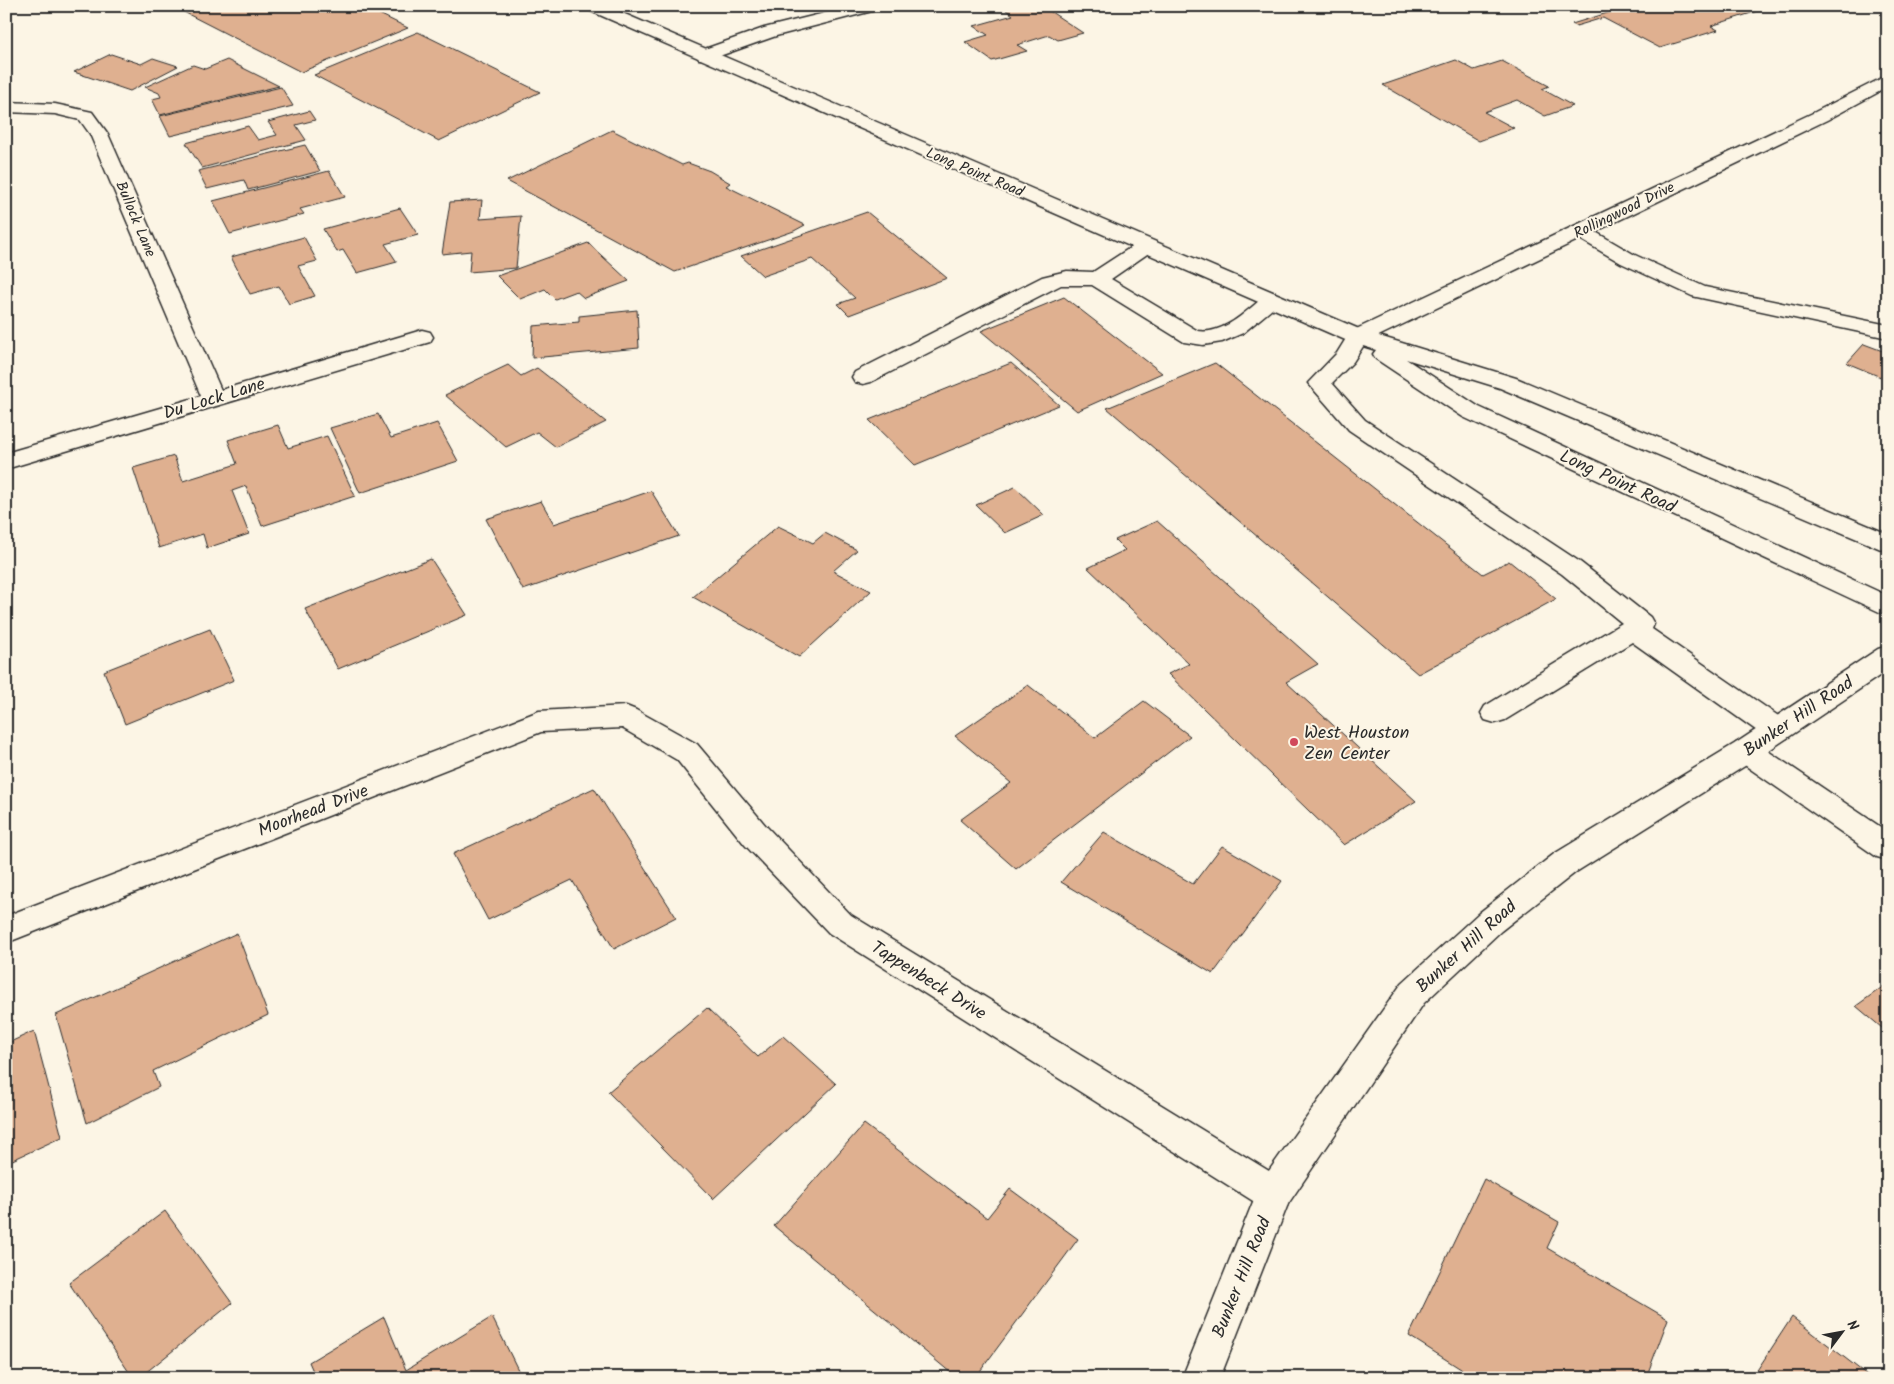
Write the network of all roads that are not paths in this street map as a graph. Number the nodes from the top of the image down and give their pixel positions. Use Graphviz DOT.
graph roads {
  1 [pos="592,6"];
  2 [pos="874,6"];
  3 [pos="705,55"];
  4 [pos="1888,80"];
  5 [pos="6,107"];
  6 [pos="1580,231"];
  7 [pos="1146,246"];
  8 [pos="1097,280"];
  9 [pos="1272,300"];
  10 [pos="1888,332"];
  11 [pos="422,337"];
  12 [pos="1358,337"];
  13 [pos="863,377"];
  14 [pos="213,398"];
  15 [pos="6,461"];
  16 [pos="1888,544"];
  17 [pos="1888,607"];
  18 [pos="1633,629"];
  19 [pos="1888,656"];
  20 [pos="1495,713"];
  21 [pos="626,717"];
  22 [pos="1777,730"];
  23 [pos="1746,751"];
  24 [pos="1884,840"];
  25 [pos="6,930"];
  26 [pos="1274,1194"];
  27 [pos="1201,1378"];
  1 -- 3 [label="street, Long Point Road"];
  2 -- 3 [label="street"];
  3 -- 7 [label="street, Long Point Road"];
  4 -- 6 [label="street, Rollingwood Drive"];
  5 -- 14 [label="street, Bullock Lane"];
  6 -- 10 [label="street"];
  6 -- 12 [label="street, Rollingwood Drive"];
  7 -- 8 [label="street"];
  7 -- 9 [label="street, Long Point Road"];
  8 -- 9 [label="street"];
  8 -- 13 [label="street"];
  9 -- 12 [label="street, Long Point Road"];
  11 -- 14 [label="street, Du Lock Lane"];
  12 -- 16 [label="street, Long Point Road"];
  12 -- 17 [label="street, Long Point Road"];
  12 -- 18 [label="street"];
  14 -- 15 [label="street, Du Lock Lane"];
  18 -- 20 [label="street"];
  18 -- 22 [label="street"];
  19 -- 22 [label="street, Bunker Hill Road"];
  21 -- 25 [label="street, Moorhead Drive"];
  21 -- 26 [label="street, Tappenbeck Drive"];
  22 -- 23 [label="street, Bunker Hill Road"];
  23 -- 24 [label="street"];
  23 -- 26 [label="street, Bunker Hill Road"];
  26 -- 27 [label="street, Bunker Hill Road"];
}
